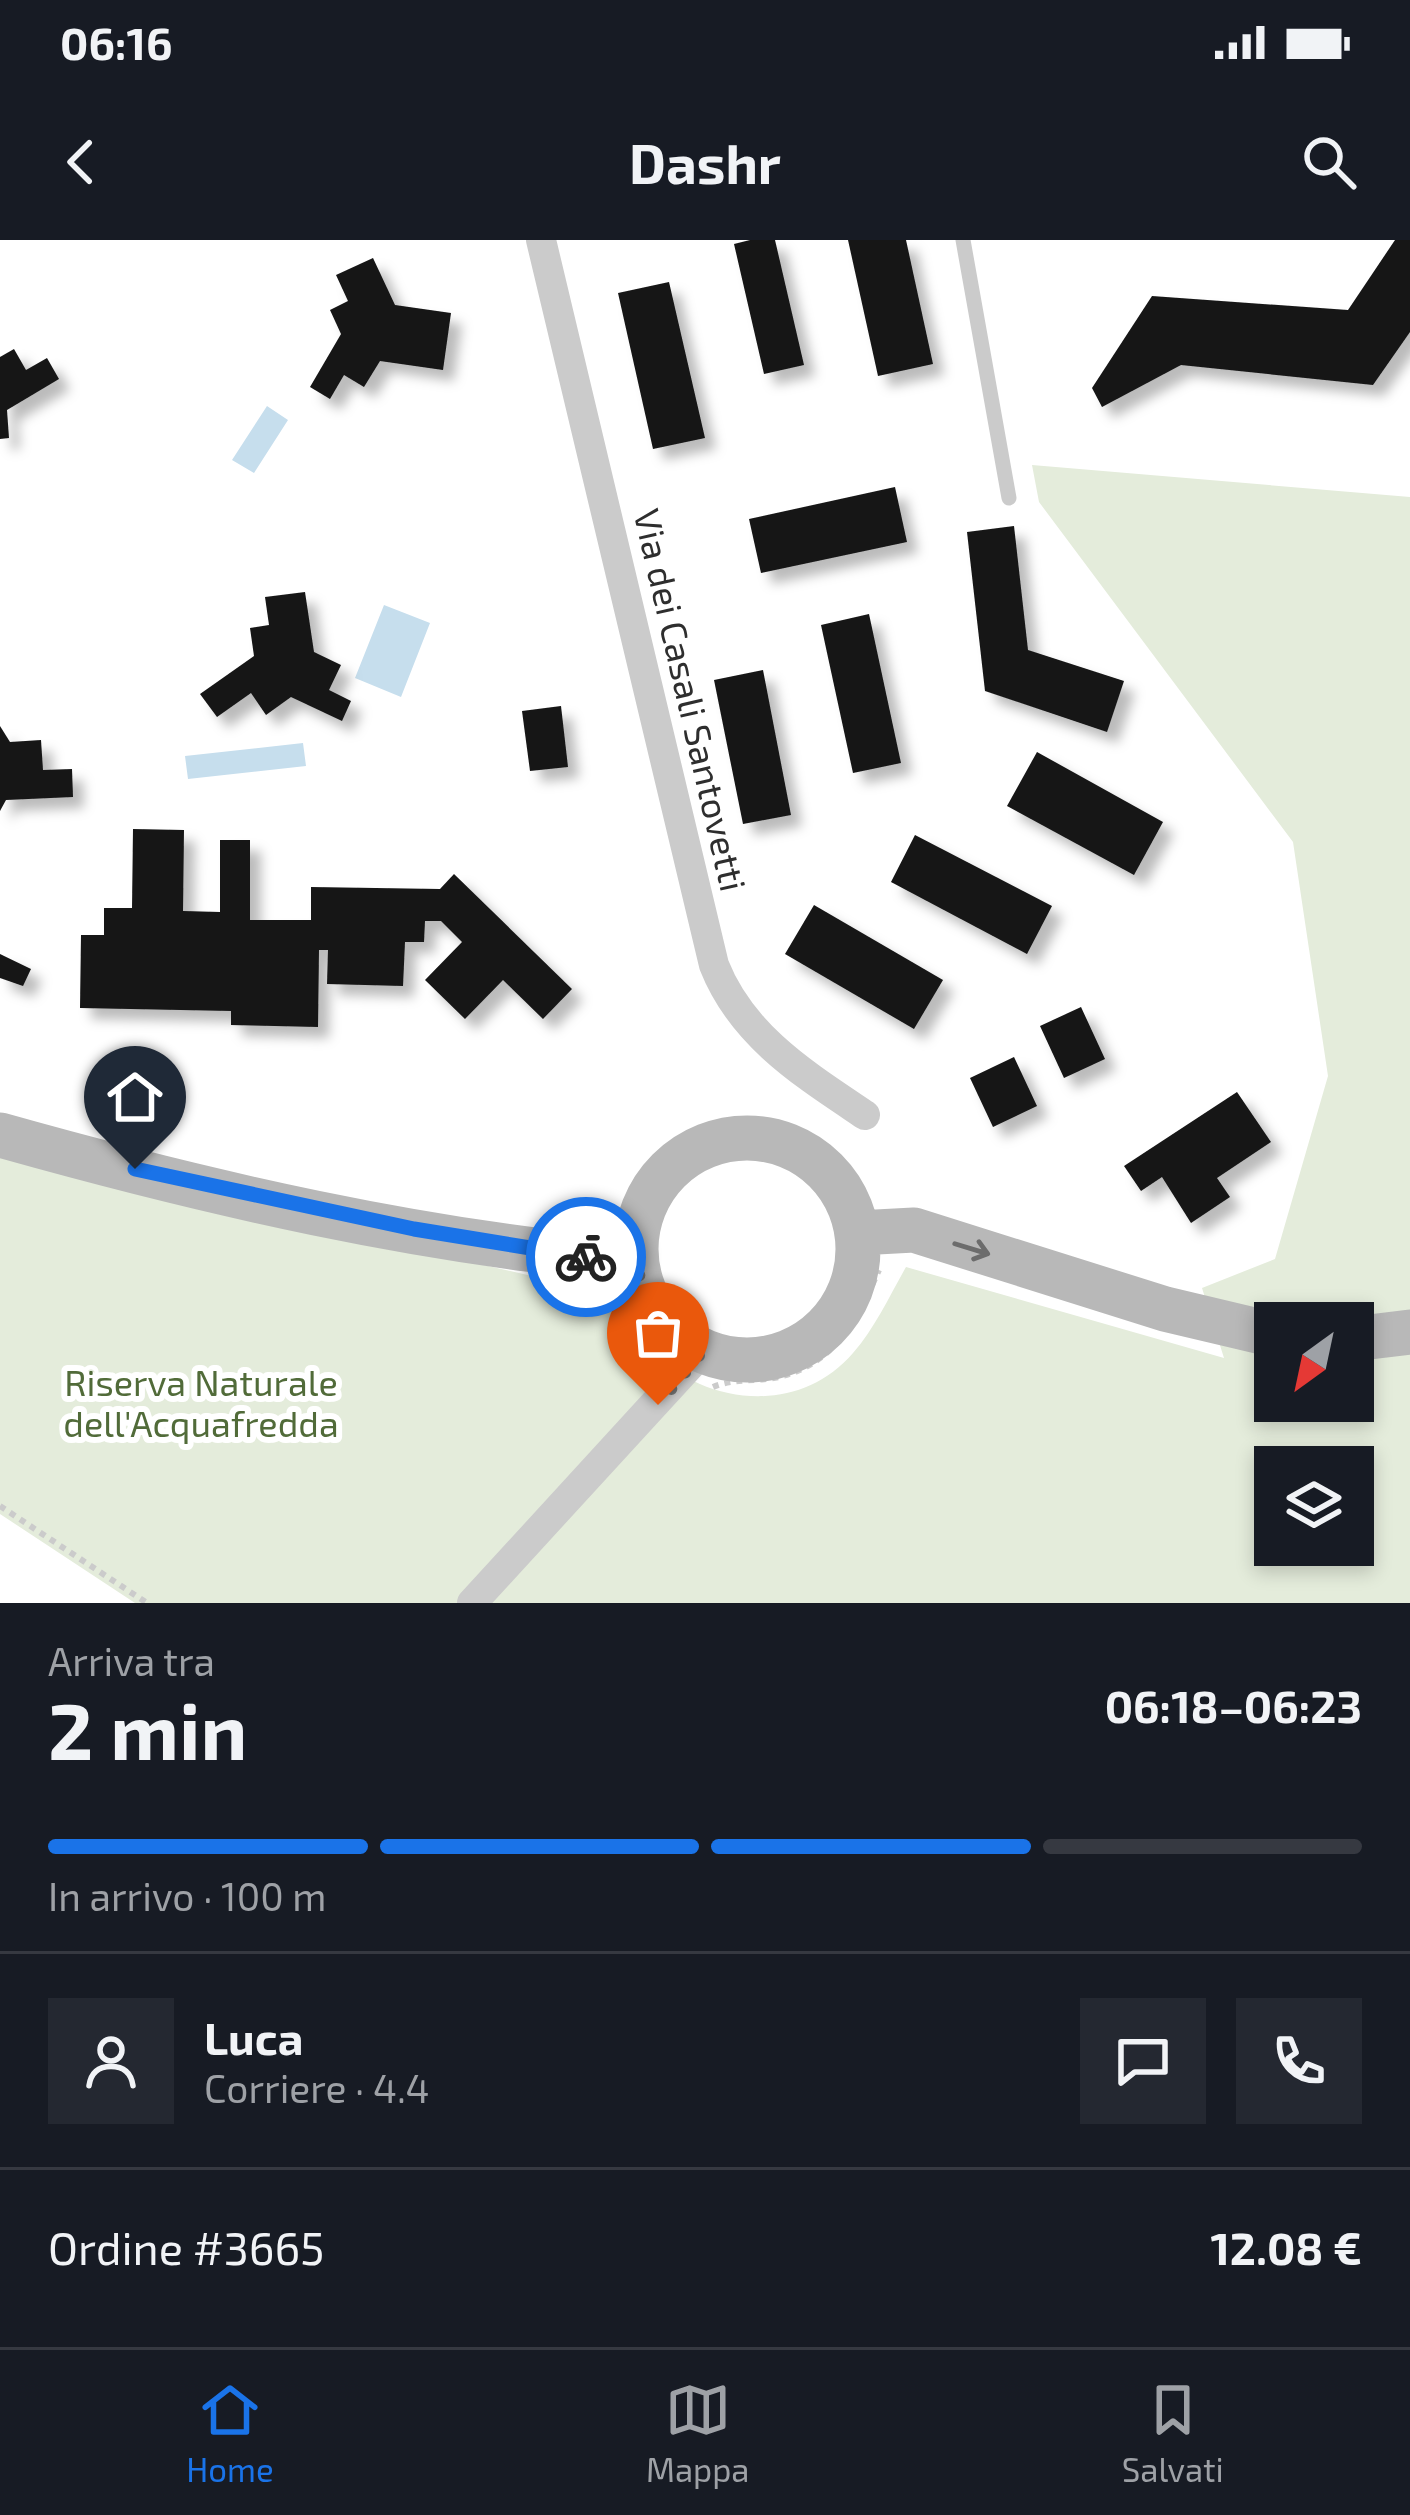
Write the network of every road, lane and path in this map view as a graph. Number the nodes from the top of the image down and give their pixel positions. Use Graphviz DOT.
graph roads {
  1 [pos="542,240"];
  2 [pos="963,240"];
  3 [pos="1009,498"];
  4 [pos="865,1115"];
  5 [pos="0,1135"];
  6 [pos="875,1246"];
  7 [pos="636,1261"];
  8 [pos="593,1284"];
  9 [pos="1254,1330"];
  10 [pos="1410,1333"];
  11 [pos="1374,1337"];
  12 [pos="704,1372"];
  13 [pos="650,1376"];
  14 [pos="0,1506"];
  15 [pos="147,1603"];
  16 [pos="472,1603"];
  1 -- 4 [label="street, Via dei Casali Santovetti"];
  2 -- 3 [label="lane"];
  5 -- 7 [label="street"];
  6 -- 7 [label="street"];
  6 -- 9 [label="street, one-way"];
  6 -- 12 [label="street"];
  6 -- 12 [label="path"];
  7 -- 12 [label="street"];
  8 -- 13 [label="path"];
  10 -- 11 [label="street"];
  12 -- 16 [label="street"];
  14 -- 15 [label="path"];
}
